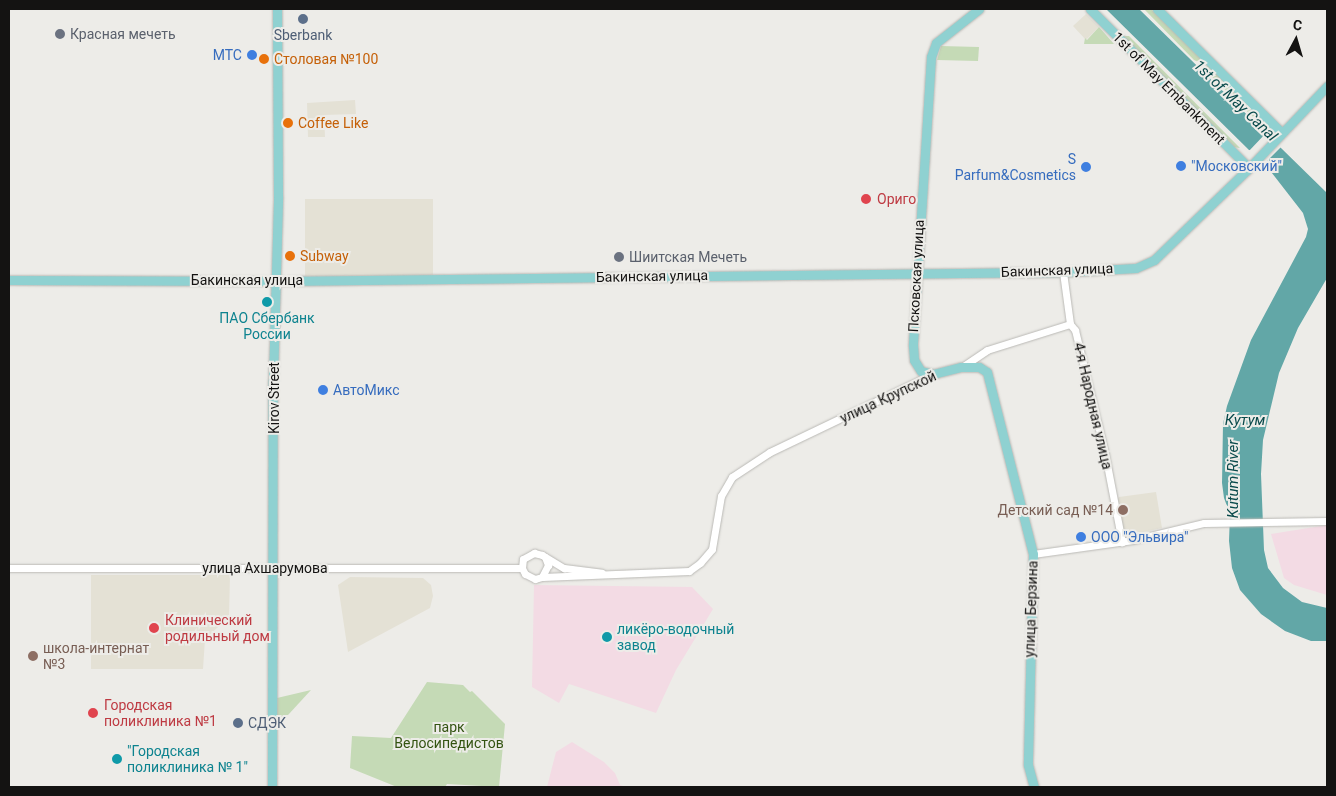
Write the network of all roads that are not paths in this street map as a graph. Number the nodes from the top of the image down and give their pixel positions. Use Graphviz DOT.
graph roads {
  1 [pos="277,9"];
  2 [pos="979,9"];
  3 [pos="1090,9"];
  4 [pos="1157,9"];
  5 [pos="1327,86"];
  6 [pos="1279,135"];
  7 [pos="1251,165"];
  8 [pos="916,272"];
  9 [pos="1063,272"];
  10 [pos="9,280"];
  11 [pos="276,281"];
  12 [pos="1070,324"];
  13 [pos="962,367"];
  14 [pos="933,374"];
  15 [pos="1327,522"];
  16 [pos="1122,542"];
  17 [pos="1033,554"];
  18 [pos="545,557"];
  19 [pos="9,568"];
  20 [pos="274,568"];
  21 [pos="522,568"];
  22 [pos="615,574"];
  23 [pos="542,577"];
  24 [pos="272,787"];
  25 [pos="1034,787"];
  1 -- 11 [label="main road, Kirov Street"];
  2 -- 8 [label="main road, Псковская улица"];
  3 -- 7 [label="main road, 1st of May Embankment"];
  4 -- 6 [label="main road"];
  5 -- 6 [label="main road, Бакинская улица"];
  6 -- 7 [label="main road, Бакинская улица"];
  7 -- 9 [label="main road, Бакинская улица"];
  8 -- 9 [label="main road, Бакинская улица"];
  8 -- 11 [label="main road, Бакинская улица"];
  8 -- 14 [label="main road, Псковская улица"];
  9 -- 12 [label="street, 4-я Народная улица"];
  10 -- 11 [label="main road, Бакинская улица"];
  11 -- 20 [label="main road, Kirov Street"];
  12 -- 13 [label="street, улица Крупской"];
  12 -- 16 [label="street, 4-я Народная улица"];
  13 -- 14 [label="main road, улица Крупской"];
  13 -- 17 [label="main road, улица Берзина"];
  14 -- 22 [label="street, улица Крупской"];
  15 -- 16 [label="street"];
  16 -- 17 [label="street"];
  17 -- 25 [label="main road, улица Берзина"];
  18 -- 21 [label="street"];
  18 -- 22 [label="street"];
  18 -- 23 [label="street"];
  19 -- 20 [label="street, улица Ахшарумова"];
  20 -- 21 [label="street, улица Ахшарумова"];
  20 -- 24 [label="main road, Kirov Street"];
  21 -- 23 [label="street"];
  22 -- 23 [label="street"];
}
